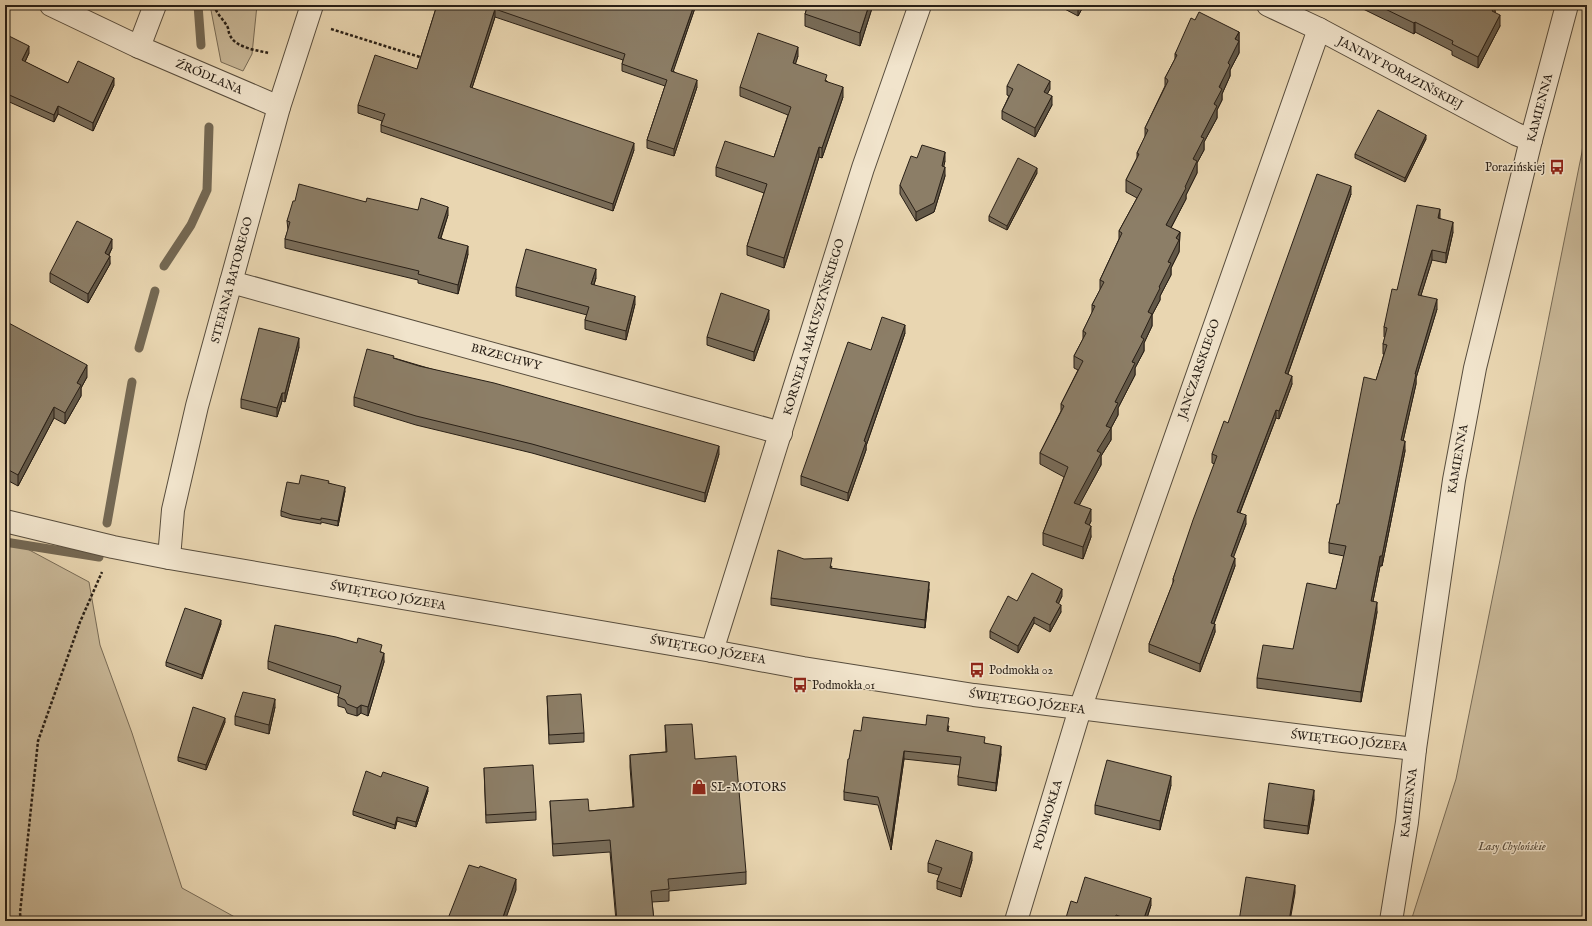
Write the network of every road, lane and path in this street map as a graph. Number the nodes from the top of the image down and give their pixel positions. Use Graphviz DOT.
graph roads {
  1 [pos="51,5"];
  2 [pos="155,5"];
  3 [pos="214,5"];
  4 [pos="920,5"];
  5 [pos="1268,5"];
  6 [pos="1567,5"];
  7 [pos="310,13"];
  8 [pos="1319,29"];
  9 [pos="139,47"];
  10 [pos="424,58"];
  11 [pos="294,60"];
  12 [pos="279,107"];
  13 [pos="1531,140"];
  14 [pos="231,282"];
  15 [pos="781,433"];
  16 [pos="5,521"];
  17 [pos="112,547"];
  18 [pos="169,558"];
  19 [pos="712,651"];
  20 [pos="1080,709"];
  21 [pos="1415,749"];
  22 [pos="21,921"];
  23 [pos="1016,921"];
  24 [pos="1391,921"];
  1 -- 9 [label="street, ŹRÓDLANA"];
  2 -- 9 [label="street"];
  3 -- 11 [label="path"];
  4 -- 15 [label="street, KORNELA MAKUSZYŃSKIEGO"];
  5 -- 8 [label="street, JANINY PORAZIŃSKIEJ"];
  6 -- 13 [label="street, KAMIENNA"];
  7 -- 10 [label="path"];
  7 -- 11 [label="street, STEFANA BATOREGO"];
  8 -- 13 [label="street, JANINY PORAZIŃSKIEJ"];
  8 -- 20 [label="street, JANCZARSKIEGO"];
  9 -- 12 [label="street, ŹRÓDLANA"];
  11 -- 12 [label="street, STEFANA BATOREGO"];
  12 -- 14 [label="street, STEFANA BATOREGO"];
  13 -- 21 [label="street, KAMIENNA"];
  14 -- 15 [label="street, BRZECHWY"];
  14 -- 18 [label="street, STEFANA BATOREGO"];
  15 -- 19 [label="street, KORNELA MAKUSZYŃSKIEGO"];
  16 -- 17 [label="street, ŚWIĘTEGO JÓZEFA"];
  17 -- 18 [label="street, ŚWIĘTEGO JÓZEFA"];
  17 -- 22 [label="path"];
  18 -- 19 [label="street, ŚWIĘTEGO JÓZEFA"];
  19 -- 20 [label="street, ŚWIĘTEGO JÓZEFA"];
  20 -- 21 [label="street, ŚWIĘTEGO JÓZEFA"];
  20 -- 23 [label="street, PODMOKŁA"];
  21 -- 24 [label="street, KAMIENNA"];
}
